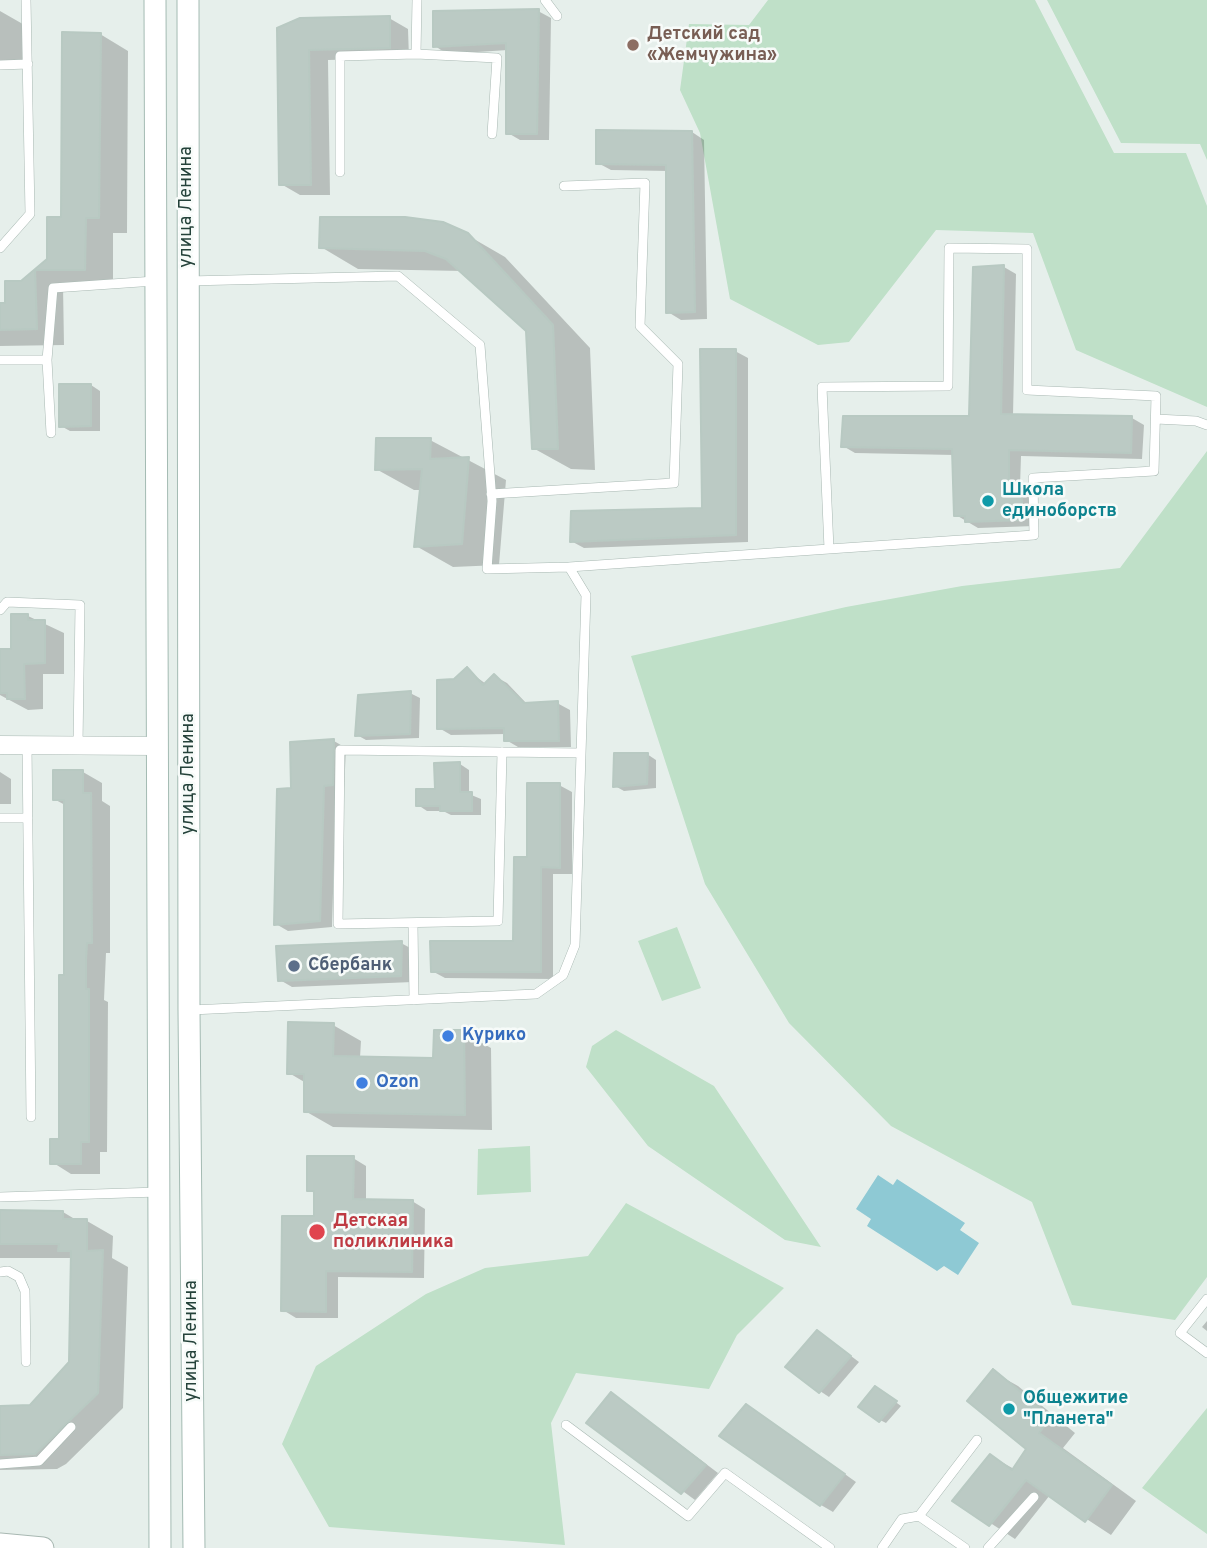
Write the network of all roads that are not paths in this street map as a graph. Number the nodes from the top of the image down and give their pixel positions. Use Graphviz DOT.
graph roads {
  1 [pos="26,0"];
  2 [pos="155,0"];
  3 [pos="188,0"];
  4 [pos="417,0"];
  5 [pos="545,0"];
  6 [pos="557,16"];
  7 [pos="416,54"];
  8 [pos="27,64"];
  9 [pos="0,65"];
  10 [pos="492,134"];
  11 [pos="340,172"];
  12 [pos="564,186"];
  13 [pos="0,248"];
  14 [pos="157,281"];
  15 [pos="187,281"];
  16 [pos="0,360"];
  17 [pos="47,360"];
  18 [pos="1156,419"];
  19 [pos="1207,425"];
  20 [pos="51,433"];
  21 [pos="491,494"];
  22 [pos="829,549"];
  23 [pos="569,568"];
  24 [pos="0,610"];
  25 [pos="0,745"];
  26 [pos="27,745"];
  27 [pos="189,745"];
  28 [pos="78,746"];
  29 [pos="155,746"];
  30 [pos="502,752"];
  31 [pos="581,753"];
  32 [pos="0,818"];
  33 [pos="28,818"];
  34 [pos="413,923"];
  35 [pos="414,1000"];
  36 [pos="189,1010"];
  37 [pos="158,1011"];
  38 [pos="31,1117"];
  39 [pos="159,1192"];
  40 [pos="0,1197"];
  41 [pos="0,1272"];
  42 [pos="1207,1299"];
  43 [pos="1207,1353"];
  44 [pos="26,1362"];
  45 [pos="566,1425"];
  46 [pos="71,1427"];
  47 [pos="978,1440"];
  48 [pos="0,1464"];
  49 [pos="1034,1497"];
  50 [pos="919,1516"];
  51 [pos="0,1544"];
  52 [pos="43,1548"];
  53 [pos="160,1548"];
  54 [pos="194,1548"];
  55 [pos="830,1548"];
  56 [pos="882,1548"];
  57 [pos="965,1548"];
  58 [pos="988,1548"];
  1 -- 8 [label="lane"];
  2 -- 14 [label="main road, улица Ленина"];
  3 -- 15 [label="main road, улица Ленина"];
  4 -- 7 [label="lane"];
  5 -- 6 [label="lane"];
  7 -- 10 [label="lane"];
  7 -- 11 [label="lane"];
  8 -- 9 [label="lane"];
  8 -- 13 [label="lane"];
  12 -- 21 [label="lane"];
  14 -- 15 [label="main road"];
  14 -- 17 [label="lane"];
  14 -- 29 [label="main road, улица Ленина"];
  15 -- 21 [label="lane"];
  15 -- 27 [label="main road, улица Ленина"];
  16 -- 17 [label="lane"];
  17 -- 20 [label="lane"];
  18 -- 19 [label="lane"];
  18 -- 22 [label="lane"];
  18 -- 22 [label="lane"];
  21 -- 23 [label="lane"];
  22 -- 23 [label="lane"];
  23 -- 31 [label="lane"];
  24 -- 28 [label="lane"];
  25 -- 26 [label="street"];
  26 -- 28 [label="street"];
  26 -- 33 [label="lane"];
  27 -- 29 [label="main road"];
  27 -- 36 [label="main road, улица Ленина"];
  28 -- 29 [label="street"];
  29 -- 37 [label="main road, улица Ленина"];
  30 -- 31 [label="lane"];
  30 -- 34 [label="lane"];
  30 -- 34 [label="lane"];
  31 -- 35 [label="lane"];
  32 -- 33 [label="lane"];
  33 -- 38 [label="lane"];
  34 -- 35 [label="lane"];
  35 -- 36 [label="lane"];
  36 -- 37 [label="main road"];
  36 -- 54 [label="main road, улица Ленина"];
  37 -- 39 [label="main road, улица Ленина"];
  39 -- 40 [label="lane"];
  39 -- 53 [label="main road, улица Ленина"];
  41 -- 44 [label="lane"];
  42 -- 43 [label="lane"];
  45 -- 55 [label="lane"];
  46 -- 48 [label="lane"];
  47 -- 50 [label="lane"];
  49 -- 58 [label="lane"];
  50 -- 56 [label="lane"];
  50 -- 57 [label="lane"];
  51 -- 52 [label="main road"];
}
